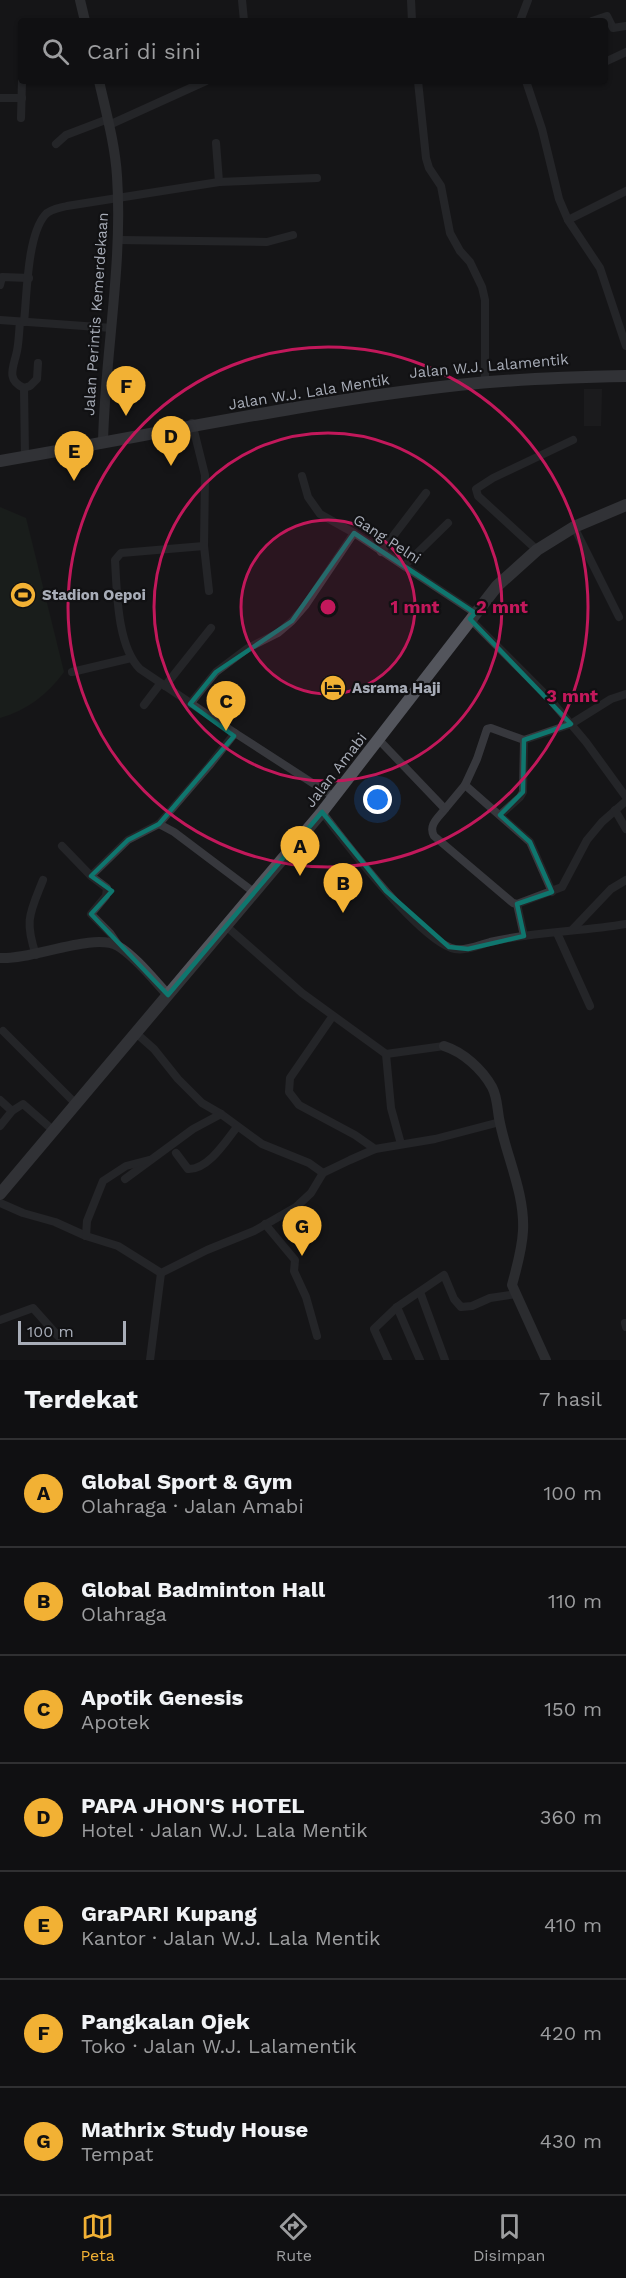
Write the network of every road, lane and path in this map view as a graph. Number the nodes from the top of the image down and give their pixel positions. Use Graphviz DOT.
graph roads {
  1 [pos="80,0"];
  2 [pos="242,0"];
  3 [pos="411,0"];
  4 [pos="528,0"];
  5 [pos="84,18"];
  6 [pos="244,18"];
  7 [pos="412,18"];
  8 [pos="521,18"];
  9 [pos="608,18"];
  10 [pos="626,26"];
  11 [pos="626,52"];
  12 [pos="608,61"];
  13 [pos="22,84"];
  14 [pos="100,84"];
  15 [pos="194,84"];
  16 [pos="418,84"];
  17 [pos="527,84"];
  18 [pos="0,98"];
  19 [pos="22,98"];
  20 [pos="21,118"];
  21 [pos="108,122"];
  22 [pos="216,142"];
  23 [pos="56,144"];
  24 [pos="317,178"];
  25 [pos="219,182"];
  26 [pos="626,191"];
  27 [pos="118,199"];
  28 [pos="568,220"];
  29 [pos="293,235"];
  30 [pos="118,240"];
  31 [pos="29,278"];
  32 [pos="0,285"];
  33 [pos="0,320"];
  34 [pos="22,322"];
  35 [pos="112,328"];
  36 [pos="626,346"];
  37 [pos="38,363"];
  38 [pos="626,370"];
  39 [pos="626,376"];
  40 [pos="485,380"];
  41 [pos="24,388"];
  42 [pos="192,423"];
  43 [pos="109,439"];
  44 [pos="573,440"];
  45 [pos="24,454"];
  46 [pos="0,455"];
  47 [pos="0,461"];
  48 [pos="302,476"];
  49 [pos="426,493"];
  50 [pos="626,505"];
  51 [pos="448,523"];
  52 [pos="574,527"];
  53 [pos="354,533"];
  54 [pos="204,546"];
  55 [pos="537,550"];
  56 [pos="381,552"];
  57 [pos="404,566"];
  58 [pos="209,591"];
  59 [pos="472,616"];
  60 [pos="619,617"];
  61 [pos="211,628"];
  62 [pos="131,658"];
  63 [pos="72,672"];
  64 [pos="162,685"];
  65 [pos="626,694"];
  66 [pos="190,704"];
  67 [pos="144,705"];
  68 [pos="571,724"];
  69 [pos="235,733"];
  70 [pos="524,740"];
  71 [pos="378,741"];
  72 [pos="465,785"];
  73 [pos="334,797"];
  74 [pos="626,799"];
  75 [pos="445,809"];
  76 [pos="615,810"];
  77 [pos="322,812"];
  78 [pos="500,814"];
  79 [pos="159,824"];
  80 [pos="626,829"];
  81 [pos="62,846"];
  82 [pos="91,876"];
  83 [pos="43,880"];
  84 [pos="626,880"];
  85 [pos="552,892"];
  86 [pos="255,893"];
  87 [pos="517,904"];
  88 [pos="626,924"];
  89 [pos="226,926"];
  90 [pos="572,930"];
  91 [pos="557,933"];
  92 [pos="524,936"];
  93 [pos="119,946"];
  94 [pos="36,955"];
  95 [pos="0,958"];
  96 [pos="168,995"];
  97 [pos="590,1006"];
  98 [pos="332,1017"];
  99 [pos="3,1031"];
  100 [pos="136,1033"];
  101 [pos="444,1046"];
  102 [pos="386,1054"];
  103 [pos="0,1100"];
  104 [pos="76,1104"];
  105 [pos="12,1111"];
  106 [pos="221,1114"];
  107 [pos="500,1122"];
  108 [pos="0,1126"];
  109 [pos="237,1127"];
  110 [pos="54,1131"];
  111 [pos="401,1144"];
  112 [pos="375,1149"];
  113 [pos="176,1153"];
  114 [pos="153,1159"];
  115 [pos="323,1173"];
  116 [pos="125,1179"];
  117 [pos="0,1194"];
  118 [pos="0,1203"];
  119 [pos="265,1224"];
  120 [pos="86,1236"];
  121 [pos="161,1273"];
  122 [pos="420,1292"];
  123 [pos="516,1294"];
  124 [pos="397,1307"];
  125 [pos="0,1320"];
  126 [pos="58,1336"];
  127 [pos="316,1336"];
  128 [pos="150,1360"];
  129 [pos="388,1360"];
  130 [pos="420,1360"];
  131 [pos="446,1360"];
  132 [pos="546,1360"];
  1 -- 5 [label="street"];
  2 -- 6 [label="street"];
  3 -- 7 [label="street"];
  4 -- 8 [label="street"];
  9 -- 10 [label="street"];
  11 -- 12 [label="street"];
  13 -- 19 [label="street"];
  14 -- 21 [label="street, Jalan Perintis Kemerdekaan"];
  15 -- 21 [label="street"];
  16 -- 40 [label="street"];
  17 -- 28 [label="street"];
  18 -- 19 [label="street"];
  19 -- 20 [label="street"];
  21 -- 23 [label="street"];
  21 -- 27 [label="street, Jalan Perintis Kemerdekaan"];
  22 -- 25 [label="street"];
  24 -- 25 [label="street"];
  25 -- 27 [label="street"];
  26 -- 28 [label="street"];
  27 -- 30 [label="street, Jalan Perintis Kemerdekaan"];
  27 -- 31 [label="street"];
  28 -- 36 [label="street"];
  29 -- 30 [label="street"];
  30 -- 35 [label="street, Jalan Perintis Kemerdekaan"];
  31 -- 32 [label="street"];
  31 -- 34 [label="street"];
  33 -- 34 [label="street"];
  34 -- 35 [label="street"];
  34 -- 41 [label="street"];
  35 -- 43 [label="street, Jalan Perintis Kemerdekaan"];
  37 -- 41 [label="street"];
  38 -- 40 [label="main road, Jalan W.J. Lalamentik"];
  39 -- 42 [label="main road, Jalan W.J. Lala Mentik"];
  40 -- 42 [label="main road, Jalan W.J. Lalamentik"];
  41 -- 45 [label="street"];
  42 -- 43 [label="main road, Jalan W.J. Lala Mentik"];
  42 -- 54 [label="street"];
  43 -- 45 [label="main road, Jalan W.J. Lala Mentik"];
  44 -- 55 [label="street"];
  45 -- 46 [label="main road"];
  45 -- 47 [label="main road, Jalan W.J. Lala Mentik"];
  48 -- 53 [label="street, Gang Pelni"];
  49 -- 56 [label="street"];
  50 -- 52 [label="main road, Jalan Amabi"];
  51 -- 57 [label="street"];
  52 -- 55 [label="main road, Jalan Amabi"];
  52 -- 60 [label="street"];
  53 -- 56 [label="street, Gang Pelni"];
  53 -- 66 [label="street"];
  54 -- 58 [label="street"];
  54 -- 62 [label="street"];
  55 -- 59 [label="main road, Jalan Amabi"];
  56 -- 57 [label="street, Gang Pelni"];
  57 -- 59 [label="street, Gang Pelni"];
  59 -- 68 [label="street, Gang Pelni"];
  59 -- 71 [label="main road, Jalan Amabi"];
  61 -- 64 [label="street"];
  62 -- 63 [label="street"];
  62 -- 64 [label="street"];
  64 -- 66 [label="street"];
  64 -- 67 [label="street"];
  65 -- 68 [label="street"];
  66 -- 69 [label="street"];
  68 -- 70 [label="street"];
  68 -- 74 [label="street, Gang Pelni"];
  69 -- 73 [label="street"];
  69 -- 79 [label="street"];
  70 -- 72 [label="street"];
  70 -- 78 [label="street"];
  71 -- 73 [label="main road, Jalan Amabi"];
  71 -- 75 [label="street"];
  72 -- 75 [label="street"];
  72 -- 78 [label="street"];
  73 -- 77 [label="main road, Jalan Amabi"];
  74 -- 76 [label="street"];
  75 -- 87 [label="street"];
  76 -- 80 [label="street"];
  76 -- 85 [label="street"];
  77 -- 86 [label="main road, Jalan Amabi"];
  77 -- 92 [label="street"];
  78 -- 85 [label="street"];
  79 -- 82 [label="street"];
  79 -- 86 [label="street"];
  81 -- 82 [label="street"];
  82 -- 93 [label="street"];
  83 -- 94 [label="street"];
  84 -- 90 [label="street"];
  85 -- 87 [label="street"];
  86 -- 89 [label="main road, Jalan Amabi"];
  87 -- 92 [label="street"];
  88 -- 90 [label="street"];
  89 -- 96 [label="main road, Jalan Amabi"];
  89 -- 98 [label="street"];
  90 -- 91 [label="street"];
  91 -- 92 [label="street"];
  91 -- 97 [label="street"];
  93 -- 94 [label="street"];
  93 -- 96 [label="street"];
  94 -- 95 [label="street"];
  96 -- 100 [label="main road, Jalan Amabi"];
  98 -- 102 [label="street"];
  98 -- 112 [label="street"];
  99 -- 104 [label="street"];
  100 -- 104 [label="main road, Jalan Amabi"];
  100 -- 106 [label="street"];
  101 -- 102 [label="street"];
  101 -- 107 [label="street"];
  102 -- 111 [label="street"];
  103 -- 105 [label="street"];
  104 -- 110 [label="main road, Jalan Amabi"];
  105 -- 108 [label="street"];
  105 -- 110 [label="street"];
  106 -- 109 [label="street"];
  106 -- 114 [label="street"];
  107 -- 111 [label="street"];
  107 -- 123 [label="street"];
  109 -- 113 [label="street"];
  109 -- 115 [label="street"];
  110 -- 117 [label="main road, Jalan Amabi"];
  111 -- 112 [label="street"];
  112 -- 115 [label="street"];
  114 -- 116 [label="street"];
  114 -- 120 [label="street"];
  115 -- 119 [label="street"];
  118 -- 120 [label="street"];
  119 -- 121 [label="street"];
  119 -- 127 [label="street"];
  120 -- 121 [label="street"];
  121 -- 128 [label="street"];
  122 -- 123 [label="street"];
  122 -- 124 [label="street"];
  122 -- 131 [label="street"];
  123 -- 132 [label="street"];
  124 -- 129 [label="street"];
  124 -- 130 [label="street"];
  125 -- 126 [label="street"];
}
